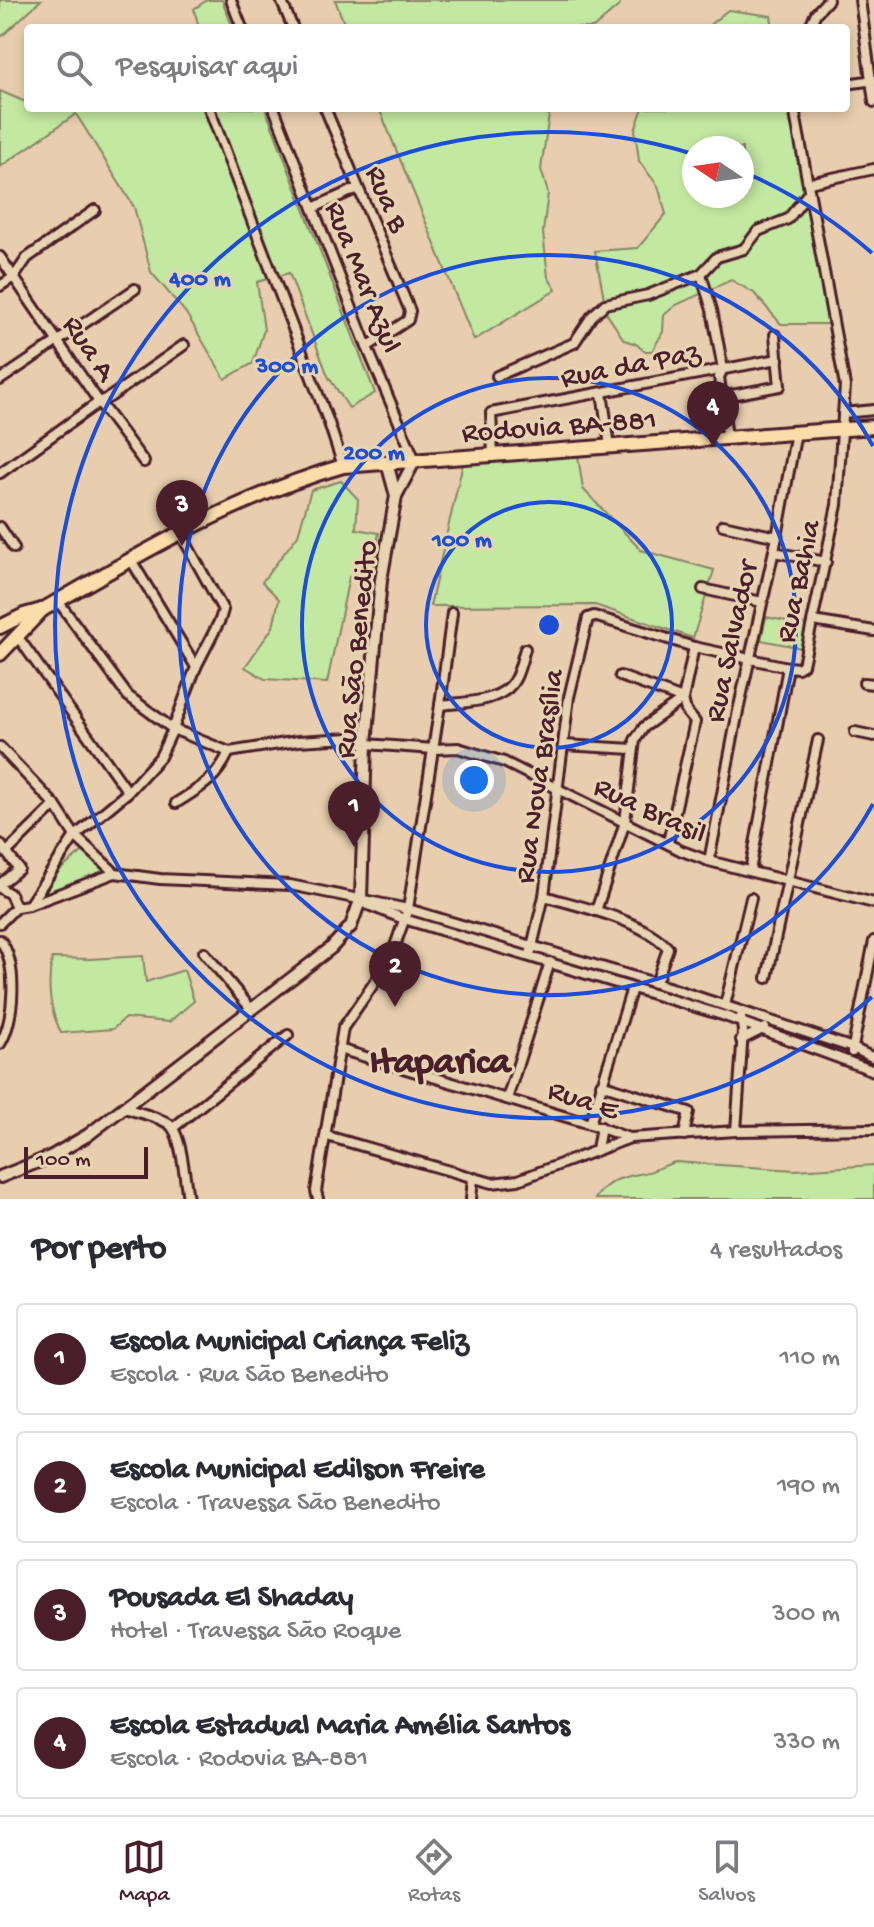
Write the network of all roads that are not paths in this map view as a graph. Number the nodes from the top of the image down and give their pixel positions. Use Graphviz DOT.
graph roads {
  1 [pos="231,0"];
  2 [pos="281,0"];
  3 [pos="828,0"];
  4 [pos="860,0"];
  5 [pos="240,24"];
  6 [pos="291,24"];
  7 [pos="811,24"];
  8 [pos="873,80"];
  9 [pos="850,83"];
  10 [pos="874,102"];
  11 [pos="211,112"];
  12 [pos="276,112"];
  13 [pos="327,112"];
  14 [pos="795,112"];
  15 [pos="874,169"];
  16 [pos="358,188"];
  17 [pos="809,188"];
  18 [pos="313,208"];
  19 [pos="95,210"];
  20 [pos="0,257"];
  21 [pos="701,274"];
  22 [pos="14,277"];
  23 [pos="0,286"];
  24 [pos="135,289"];
  25 [pos="775,335"];
  26 [pos="58,339"];
  27 [pos="184,345"];
  28 [pos="367,347"];
  29 [pos="778,359"];
  30 [pos="723,369"];
  31 [pos="497,376"];
  32 [pos="0,380"];
  33 [pos="602,393"];
  34 [pos="721,397"];
  35 [pos="99,402"];
  36 [pos="874,410"];
  37 [pos="843,413"];
  38 [pos="874,427"];
  39 [pos="841,429"];
  40 [pos="796,432"];
  41 [pos="727,437"];
  42 [pos="610,446"];
  43 [pos="493,455"];
  44 [pos="415,460"];
  45 [pos="144,462"];
  46 [pos="387,463"];
  47 [pos="343,466"];
  48 [pos="0,473"];
  49 [pos="396,496"];
  50 [pos="723,525"];
  51 [pos="0,527"];
  52 [pos="180,532"];
  53 [pos="777,537"];
  54 [pos="14,548"];
  55 [pos="774,552"];
  56 [pos="131,560"];
  57 [pos="826,562"];
  58 [pos="703,589"];
  59 [pos="58,601"];
  60 [pos="762,602"];
  61 [pos="42,610"];
  62 [pos="452,613"];
  63 [pos="813,621"];
  64 [pos="0,627"];
  65 [pos="874,631"];
  66 [pos="18,637"];
  67 [pos="694,647"];
  68 [pos="525,649"];
  69 [pos="0,654"];
  70 [pos="749,659"];
  71 [pos="196,667"];
  72 [pos="788,667"];
  73 [pos="620,676"];
  74 [pos="864,683"];
  75 [pos="874,684"];
  76 [pos="683,699"];
  77 [pos="440,705"];
  78 [pos="173,729"];
  79 [pos="855,732"];
  80 [pos="874,736"];
  81 [pos="366,740"];
  82 [pos="818,740"];
  83 [pos="564,745"];
  84 [pos="0,747"];
  85 [pos="434,749"];
  86 [pos="633,749"];
  87 [pos="229,752"];
  88 [pos="558,790"];
  89 [pos="128,792"];
  90 [pos="176,803"];
  91 [pos="55,805"];
  92 [pos="625,822"];
  93 [pos="75,836"];
  94 [pos="668,842"];
  95 [pos="0,844"];
  96 [pos="8,851"];
  97 [pos="709,861"];
  98 [pos="750,871"];
  99 [pos="115,873"];
  100 [pos="789,881"];
  101 [pos="0,886"];
  102 [pos="544,896"];
  103 [pos="751,898"];
  104 [pos="359,900"];
  105 [pos="874,903"];
  106 [pos="29,905"];
  107 [pos="16,907"];
  108 [pos="408,909"];
  109 [pos="596,911"];
  110 [pos="404,919"];
  111 [pos="0,923"];
  112 [pos="0,940"];
  113 [pos="874,941"];
  114 [pos="532,950"];
  115 [pos="204,952"];
  116 [pos="550,962"];
  117 [pos="599,965"];
  118 [pos="596,976"];
  119 [pos="767,978"];
  120 [pos="656,983"];
  121 [pos="668,987"];
  122 [pos="632,988"];
  123 [pos="665,997"];
  124 [pos="725,1005"];
  125 [pos="251,1009"];
  126 [pos="741,1016"];
  127 [pos="766,1024"];
  128 [pos="288,1035"];
  129 [pos="741,1040"];
  130 [pos="0,1044"];
  131 [pos="853,1048"];
  132 [pos="339,1049"];
  133 [pos="874,1058"];
  134 [pos="850,1061"];
  135 [pos="874,1071"];
  136 [pos="601,1084"];
  137 [pos="507,1099"];
  138 [pos="125,1108"];
  139 [pos="590,1124"];
  140 [pos="601,1127"];
  141 [pos="173,1128"];
  142 [pos="874,1129"];
  143 [pos="736,1131"];
  144 [pos="684,1135"];
  145 [pos="327,1136"];
  146 [pos="630,1138"];
  147 [pos="597,1149"];
  148 [pos="0,1177"];
  149 [pos="473,1179"];
  150 [pos="188,1199"];
  151 [pos="318,1199"];
  152 [pos="471,1199"];
  1 -- 5 [label="street"];
  2 -- 6 [label="street"];
  3 -- 7 [label="street"];
  4 -- 8 [label="street"];
  8 -- 9 [label="street"];
  8 -- 10 [label="street"];
  11 -- 47 [label="street"];
  12 -- 18 [label="street, Rua Mar Azul"];
  13 -- 16 [label="street, Rua B"];
  14 -- 17 [label="street, Rua Bahia"];
  15 -- 17 [label="street"];
  16 -- 18 [label="street"];
  16 -- 28 [label="street, Rua B"];
  17 -- 21 [label="street"];
  17 -- 37 [label="street, Rua Bahia"];
  18 -- 28 [label="street, Rua Mar Azul"];
  19 -- 22 [label="street"];
  20 -- 22 [label="street, Rua A"];
  21 -- 30 [label="street"];
  21 -- 31 [label="street"];
  22 -- 23 [label="street"];
  22 -- 26 [label="street, Rua A"];
  24 -- 26 [label="street"];
  25 -- 29 [label="street"];
  26 -- 32 [label="street"];
  26 -- 35 [label="street, Rua A"];
  27 -- 35 [label="street"];
  28 -- 44 [label="street, Rua Mar Azul"];
  29 -- 30 [label="street, Rua da Paz"];
  29 -- 34 [label="street"];
  30 -- 33 [label="street, Rua da Paz"];
  30 -- 34 [label="street"];
  33 -- 42 [label="street"];
  33 -- 43 [label="street, Rua da Paz"];
  34 -- 41 [label="street"];
  35 -- 45 [label="street, Rua A"];
  35 -- 48 [label="street"];
  36 -- 37 [label="street"];
  37 -- 39 [label="street, Rua Bahia"];
  38 -- 39 [label="main road, Rodovia BA-881"];
  39 -- 40 [label="main road, Rodovia BA-881"];
  39 -- 57 [label="street, Rua Bahia"];
  40 -- 41 [label="main road, Rodovia BA-881"];
  40 -- 53 [label="street, Rua Salvador"];
  41 -- 42 [label="main road, Rodovia BA-881"];
  42 -- 43 [label="main road, Rodovia BA-881"];
  43 -- 44 [label="main road, Rodovia BA-881"];
  44 -- 46 [label="main road, Rodovia BA-881"];
  44 -- 49 [label="street, Rua São Benedito"];
  46 -- 47 [label="main road, Rodovia BA-881"];
  46 -- 49 [label="street, Rua São Benedito"];
  47 -- 52 [label="main road, Rodovia BA-881"];
  49 -- 81 [label="street, Rua São Benedito"];
  50 -- 53 [label="street"];
  51 -- 54 [label="street"];
  52 -- 56 [label="main road, Rodovia BA-881"];
  52 -- 71 [label="street"];
  53 -- 55 [label="street, Rua Salvador"];
  55 -- 57 [label="street"];
  55 -- 60 [label="street, Rua Salvador"];
  56 -- 59 [label="main road, Rodovia BA-881"];
  56 -- 71 [label="street"];
  57 -- 63 [label="street, Rua Bahia"];
  58 -- 60 [label="street"];
  59 -- 61 [label="main road, Rodovia BA-881"];
  59 -- 78 [label="street"];
  60 -- 70 [label="street, Rua Salvador"];
  61 -- 64 [label="main road"];
  61 -- 66 [label="main road"];
  62 -- 77 [label="street"];
  63 -- 65 [label="street"];
  63 -- 72 [label="street, Rua Bahia"];
  66 -- 69 [label="main road"];
  66 -- 89 [label="street"];
  67 -- 70 [label="street, Rua Nova Brasília"];
  67 -- 76 [label="street"];
  67 -- 83 [label="street, Rua Nova Brasília"];
  68 -- 77 [label="street"];
  70 -- 72 [label="street, Rua Nova Brasília"];
  70 -- 97 [label="street, Rua Salvador"];
  71 -- 78 [label="street"];
  72 -- 98 [label="street, Rua Bahia"];
  73 -- 76 [label="street"];
  74 -- 75 [label="street"];
  76 -- 86 [label="street"];
  76 -- 94 [label="street"];
  77 -- 85 [label="street"];
  78 -- 87 [label="street"];
  78 -- 89 [label="street"];
  79 -- 80 [label="street"];
  81 -- 85 [label="street, Rua Brasil"];
  81 -- 87 [label="street, Rua Brasil"];
  81 -- 104 [label="street, Rua São Benedito"];
  82 -- 100 [label="street"];
  83 -- 86 [label="street"];
  83 -- 88 [label="street, Rua Nova Brasília"];
  84 -- 91 [label="street"];
  85 -- 88 [label="street, Rua Brasil"];
  85 -- 108 [label="street"];
  86 -- 92 [label="street"];
  87 -- 90 [label="street"];
  88 -- 92 [label="street, Rua Brasil"];
  88 -- 102 [label="street, Rua Nova Brasília"];
  89 -- 93 [label="street"];
  91 -- 93 [label="street"];
  91 -- 96 [label="street"];
  92 -- 94 [label="street, Rua Brasil"];
  92 -- 109 [label="street"];
  93 -- 99 [label="street"];
  93 -- 106 [label="street"];
  94 -- 97 [label="street, Rua Brasil"];
  95 -- 96 [label="street"];
  96 -- 101 [label="street"];
  97 -- 98 [label="street, Rua Brasil"];
  98 -- 100 [label="street, Rua Brasil"];
  99 -- 104 [label="street"];
  99 -- 106 [label="street"];
  100 -- 105 [label="street, Rua Brasil"];
  100 -- 119 [label="street"];
  101 -- 107 [label="street"];
  102 -- 109 [label="street"];
  102 -- 114 [label="street, Rua Nova Brasília"];
  103 -- 124 [label="street"];
  104 -- 108 [label="street"];
  104 -- 110 [label="street"];
  104 -- 125 [label="street"];
  106 -- 107 [label="street"];
  107 -- 111 [label="street"];
  108 -- 110 [label="street"];
  108 -- 114 [label="street"];
  109 -- 120 [label="street"];
  110 -- 114 [label="street"];
  110 -- 132 [label="street"];
  112 -- 130 [label="street"];
  113 -- 131 [label="street"];
  114 -- 116 [label="street"];
  114 -- 117 [label="street"];
  115 -- 125 [label="street"];
  116 -- 118 [label="street"];
  116 -- 137 [label="street"];
  117 -- 118 [label="street"];
  117 -- 120 [label="street"];
  118 -- 122 [label="street"];
  120 -- 121 [label="street"];
  121 -- 123 [label="street"];
  121 -- 124 [label="street"];
  122 -- 123 [label="street"];
  122 -- 136 [label="street"];
  123 -- 126 [label="street"];
  124 -- 126 [label="street"];
  125 -- 138 [label="street"];
  126 -- 127 [label="street"];
  126 -- 129 [label="street"];
  127 -- 129 [label="street"];
  127 -- 131 [label="street"];
  127 -- 134 [label="street"];
  128 -- 141 [label="street"];
  129 -- 143 [label="street"];
  131 -- 133 [label="street"];
  131 -- 134 [label="street"];
  132 -- 137 [label="street, Rua E"];
  132 -- 145 [label="street"];
  134 -- 135 [label="street"];
  136 -- 139 [label="street"];
  136 -- 144 [label="street"];
  137 -- 139 [label="street, Rua E"];
  138 -- 141 [label="street"];
  138 -- 148 [label="street"];
  139 -- 140 [label="street, Rua E"];
  140 -- 146 [label="street, Rua E"];
  140 -- 147 [label="street"];
  141 -- 150 [label="street"];
  142 -- 143 [label="street"];
  143 -- 144 [label="street"];
  144 -- 146 [label="street"];
  145 -- 149 [label="street"];
  145 -- 151 [label="street"];
  146 -- 147 [label="street"];
  147 -- 149 [label="street"];
  149 -- 152 [label="street"];
}
